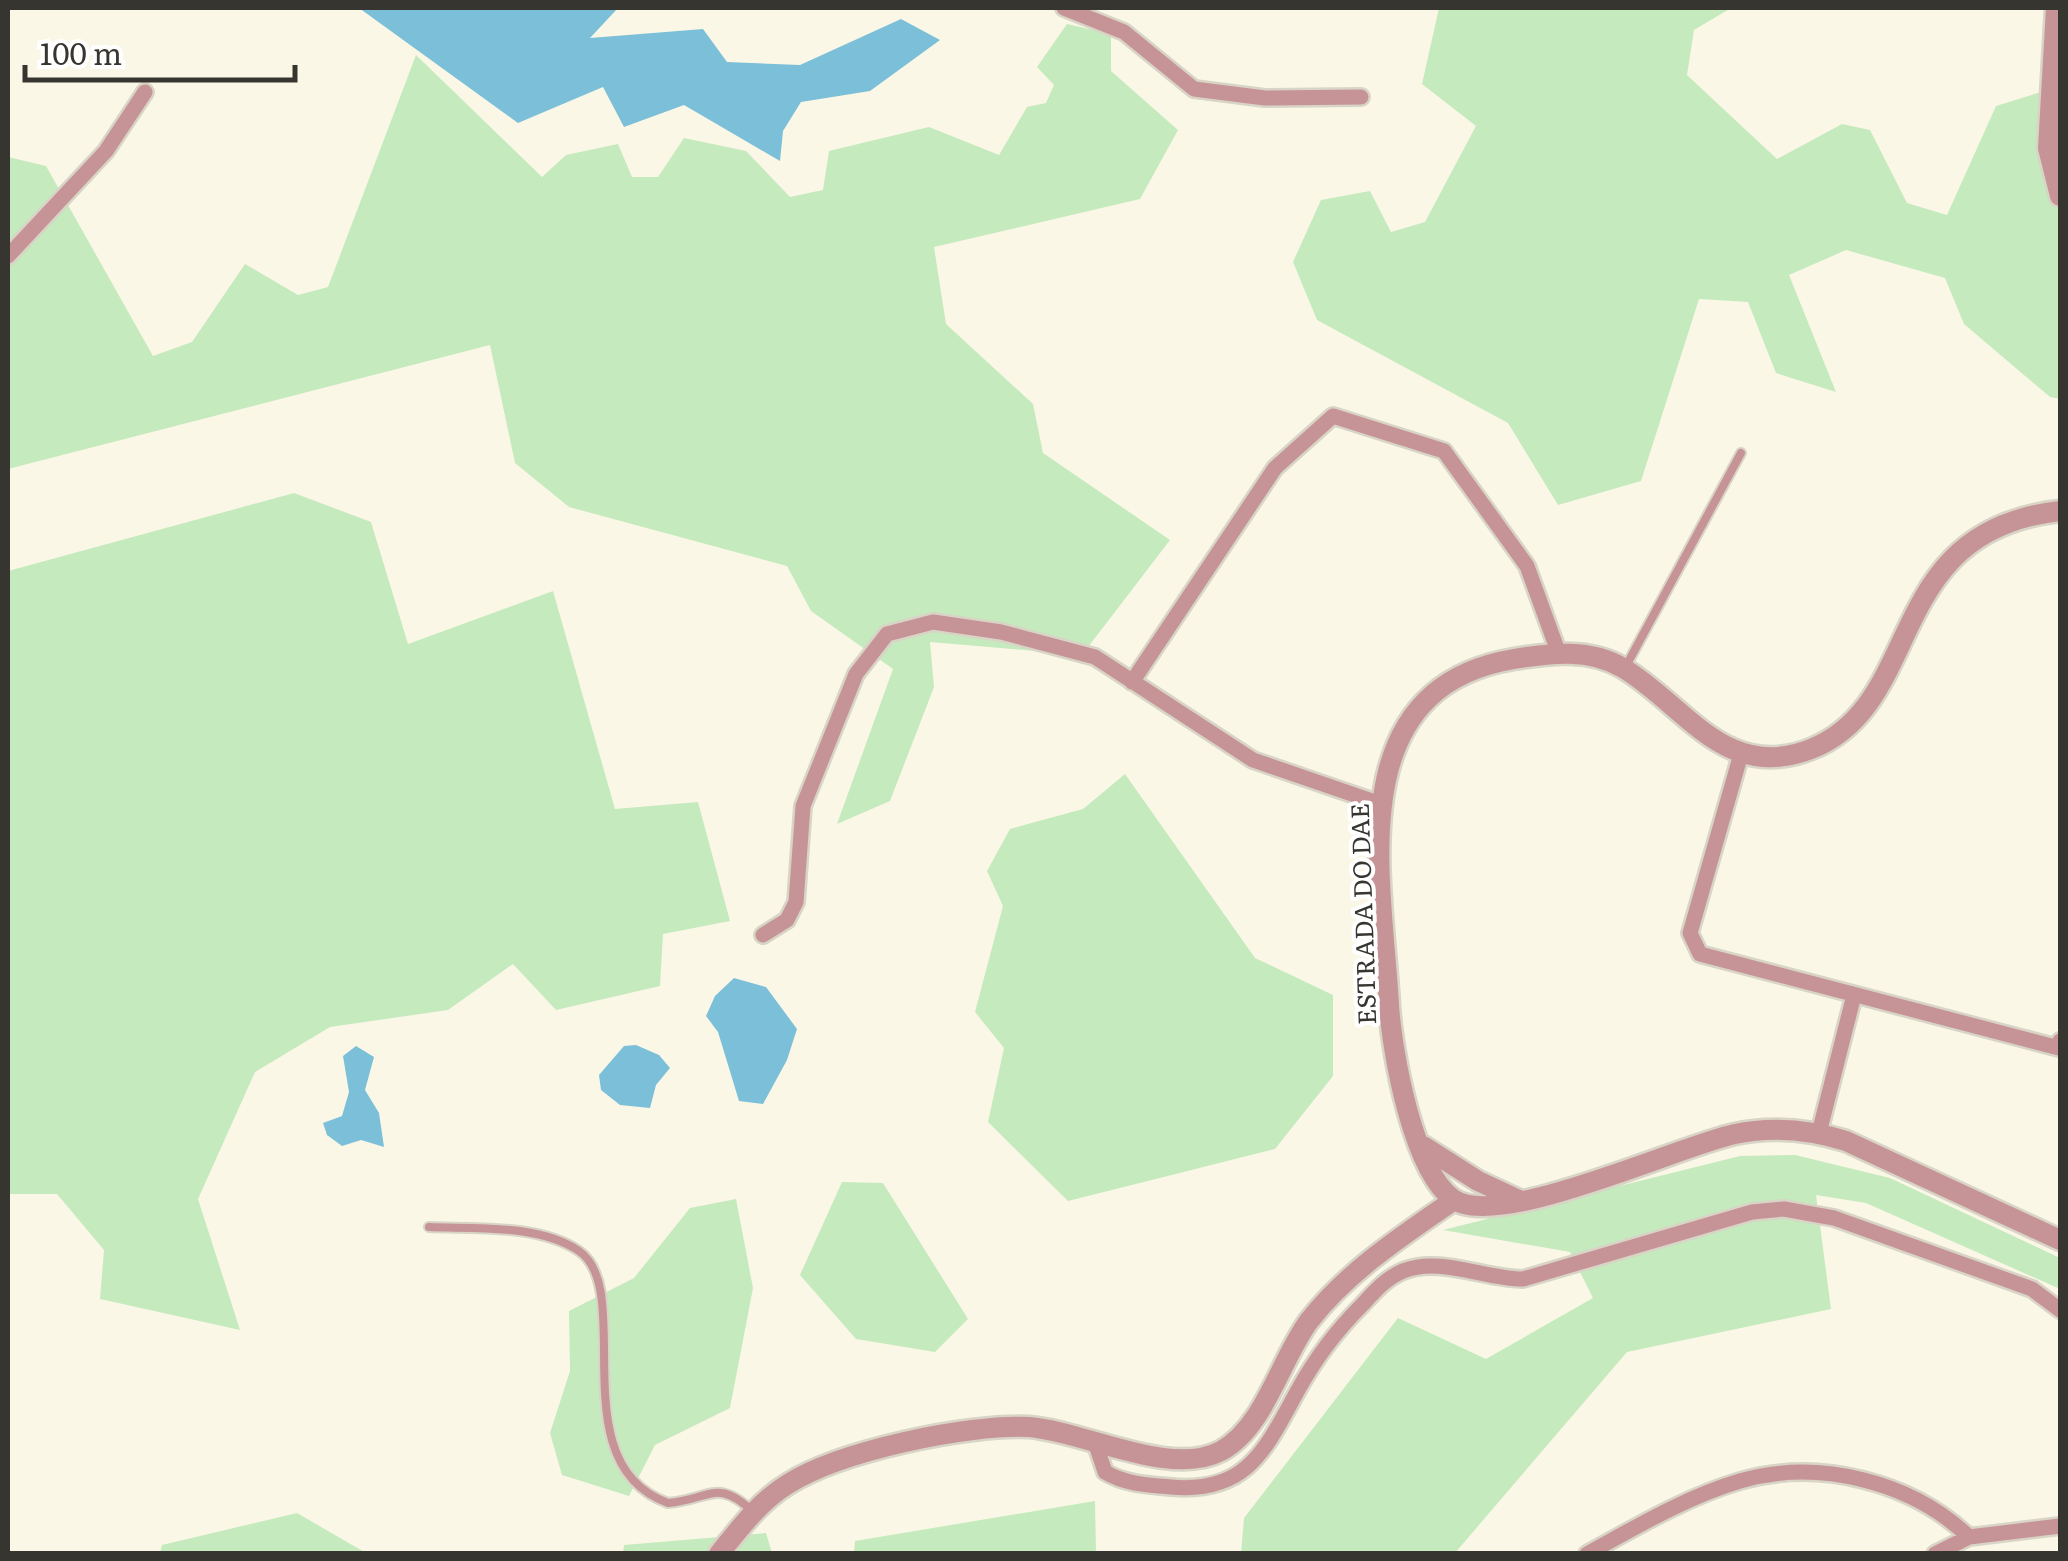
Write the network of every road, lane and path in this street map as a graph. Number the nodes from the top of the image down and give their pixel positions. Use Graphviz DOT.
graph roads {
  1 [pos="1064,8"];
  2 [pos="2056,8"];
  3 [pos="145,92"];
  4 [pos="1361,97"];
  5 [pos="2060,196"];
  6 [pos="8,256"];
  7 [pos="1741,453"];
  8 [pos="2060,511"];
  9 [pos="1558,654"];
  10 [pos="1625,668"];
  11 [pos="1132,682"];
  12 [pos="1741,754"];
  13 [pos="1378,803"];
  14 [pos="762,935"];
  15 [pos="1854,995"];
  16 [pos="2060,1046"];
  17 [pos="1819,1133"];
  18 [pos="1421,1145"];
  19 [pos="1454,1200"];
  20 [pos="1521,1200"];
  21 [pos="429,1227"];
  22 [pos="2060,1240"];
  23 [pos="2060,1310"];
  24 [pos="1094,1442"];
  25 [pos="753,1512"];
  26 [pos="2060,1526"];
  27 [pos="1970,1537"];
  28 [pos="720,1554"];
  29 [pos="1587,1554"];
  30 [pos="1934,1554"];
  1 -- 4 [label="street"];
  2 -- 5 [label="street"];
  3 -- 6 [label="street"];
  7 -- 10 [label="lane"];
  8 -- 12 [label="street"];
  9 -- 10 [label="street, ESTRADA DO DAE"];
  9 -- 11 [label="street"];
  9 -- 13 [label="street, ESTRADA DO DAE"];
  10 -- 12 [label="street, ESTRADA DO DAE"];
  11 -- 13 [label="street"];
  11 -- 14 [label="street"];
  12 -- 15 [label="street"];
  13 -- 18 [label="street, ESTRADA DO DAE"];
  15 -- 16 [label="street"];
  15 -- 17 [label="street"];
  17 -- 20 [label="street"];
  17 -- 22 [label="street"];
  18 -- 19 [label="street, ESTRADA DO DAE"];
  18 -- 20 [label="street"];
  19 -- 20 [label="street"];
  19 -- 24 [label="street"];
  21 -- 25 [label="lane"];
  23 -- 24 [label="street"];
  24 -- 25 [label="street"];
  25 -- 28 [label="street"];
  26 -- 27 [label="street"];
  27 -- 29 [label="street"];
  27 -- 30 [label="street"];
}
